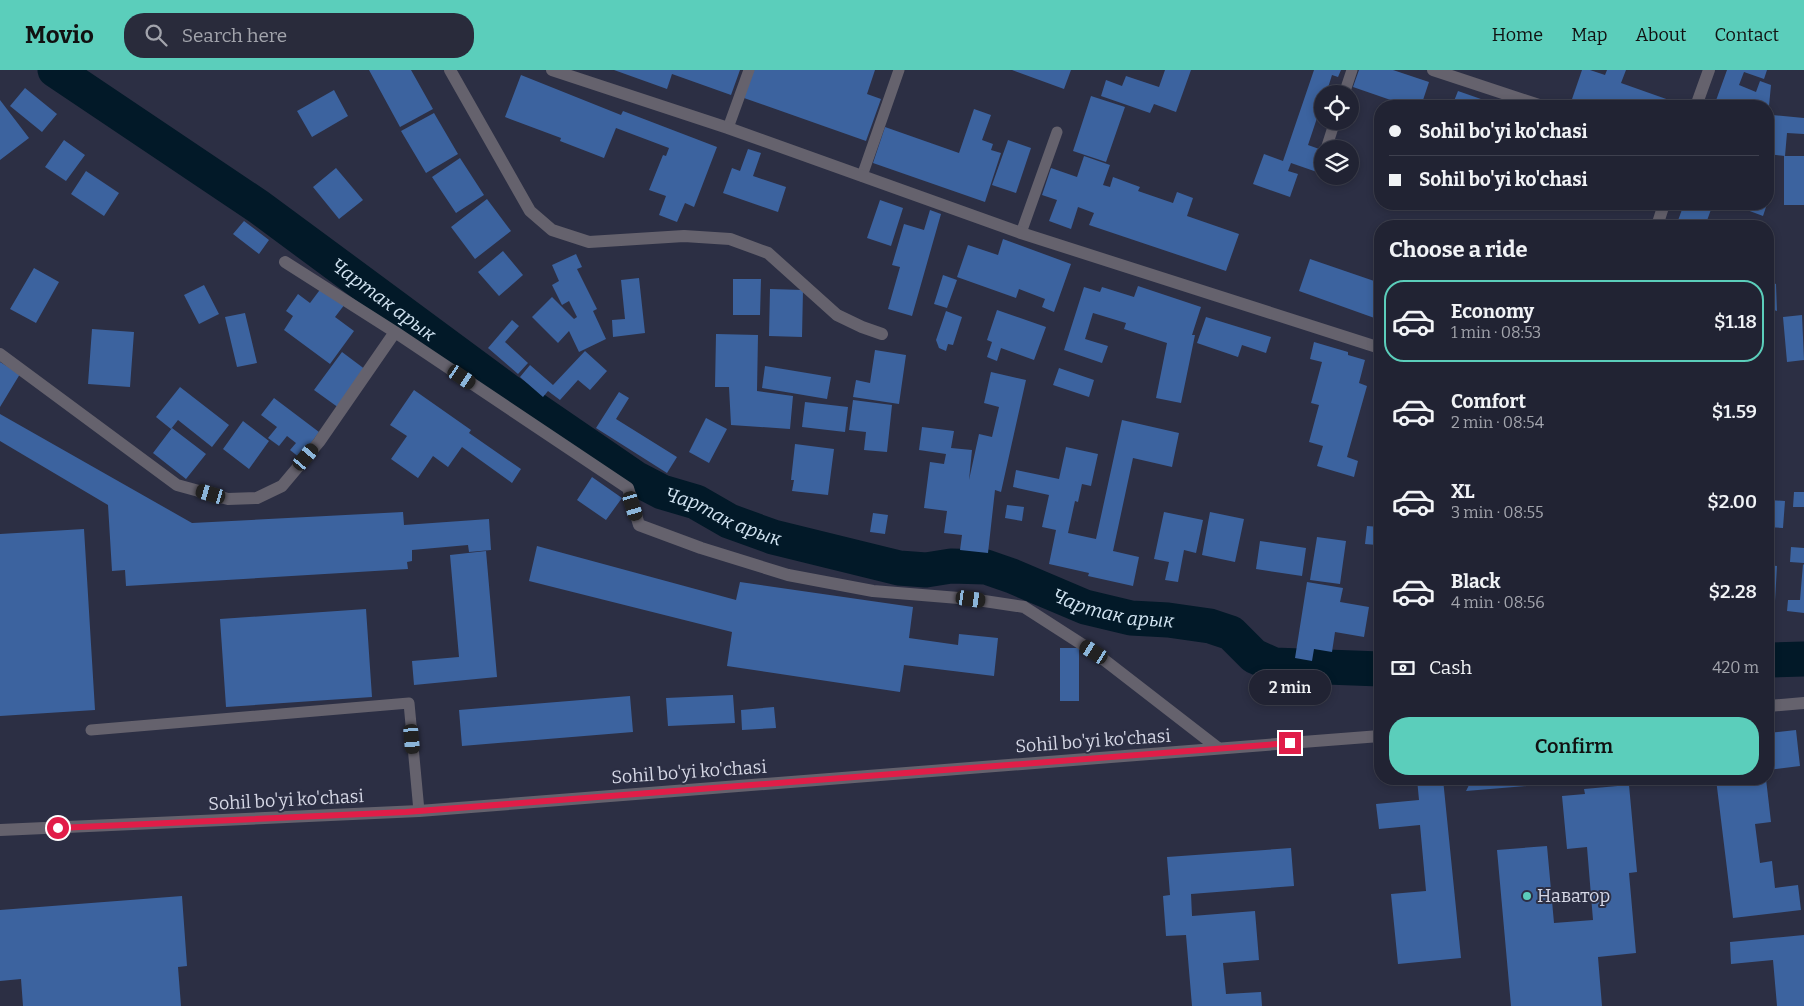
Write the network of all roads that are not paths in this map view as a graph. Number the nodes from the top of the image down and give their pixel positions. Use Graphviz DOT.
graph roads {
  1 [pos="450,70"];
  2 [pos="552,70"];
  3 [pos="750,70"];
  4 [pos="899,70"];
  5 [pos="1352,70"];
  6 [pos="1433,70"];
  7 [pos="1709,70"];
  8 [pos="1347,85"];
  9 [pos="1524,100"];
  10 [pos="1698,100"];
  11 [pos="728,128"];
  12 [pos="1056,132"];
  13 [pos="862,176"];
  14 [pos="1021,233"];
  15 [pos="285,262"];
  16 [pos="395,332"];
  17 [pos="882,334"];
  18 [pos="1374,346"];
  19 [pos="0,354"];
  20 [pos="1804,703"];
  21 [pos="1774,706"];
  22 [pos="91,730"];
  23 [pos="1374,736"];
  24 [pos="1218,748"];
  25 [pos="419,811"];
  26 [pos="0,830"];
  1 -- 17 [label="street"];
  2 -- 11 [label="street"];
  3 -- 11 [label="lane"];
  4 -- 13 [label="lane"];
  5 -- 8 [label="lane"];
  6 -- 9 [label="street"];
  7 -- 10 [label="street"];
  11 -- 13 [label="street"];
  12 -- 14 [label="lane"];
  13 -- 14 [label="street"];
  14 -- 18 [label="street"];
  15 -- 16 [label="street"];
  16 -- 19 [label="street"];
  16 -- 24 [label="street"];
  20 -- 21 [label="street"];
  22 -- 25 [label="lane"];
  23 -- 24 [label="street, Sohil bo'yi ko'chasi"];
  24 -- 25 [label="street, Sohil bo'yi ko'chasi"];
  25 -- 26 [label="street, Sohil bo'yi ko'chasi"];
}
